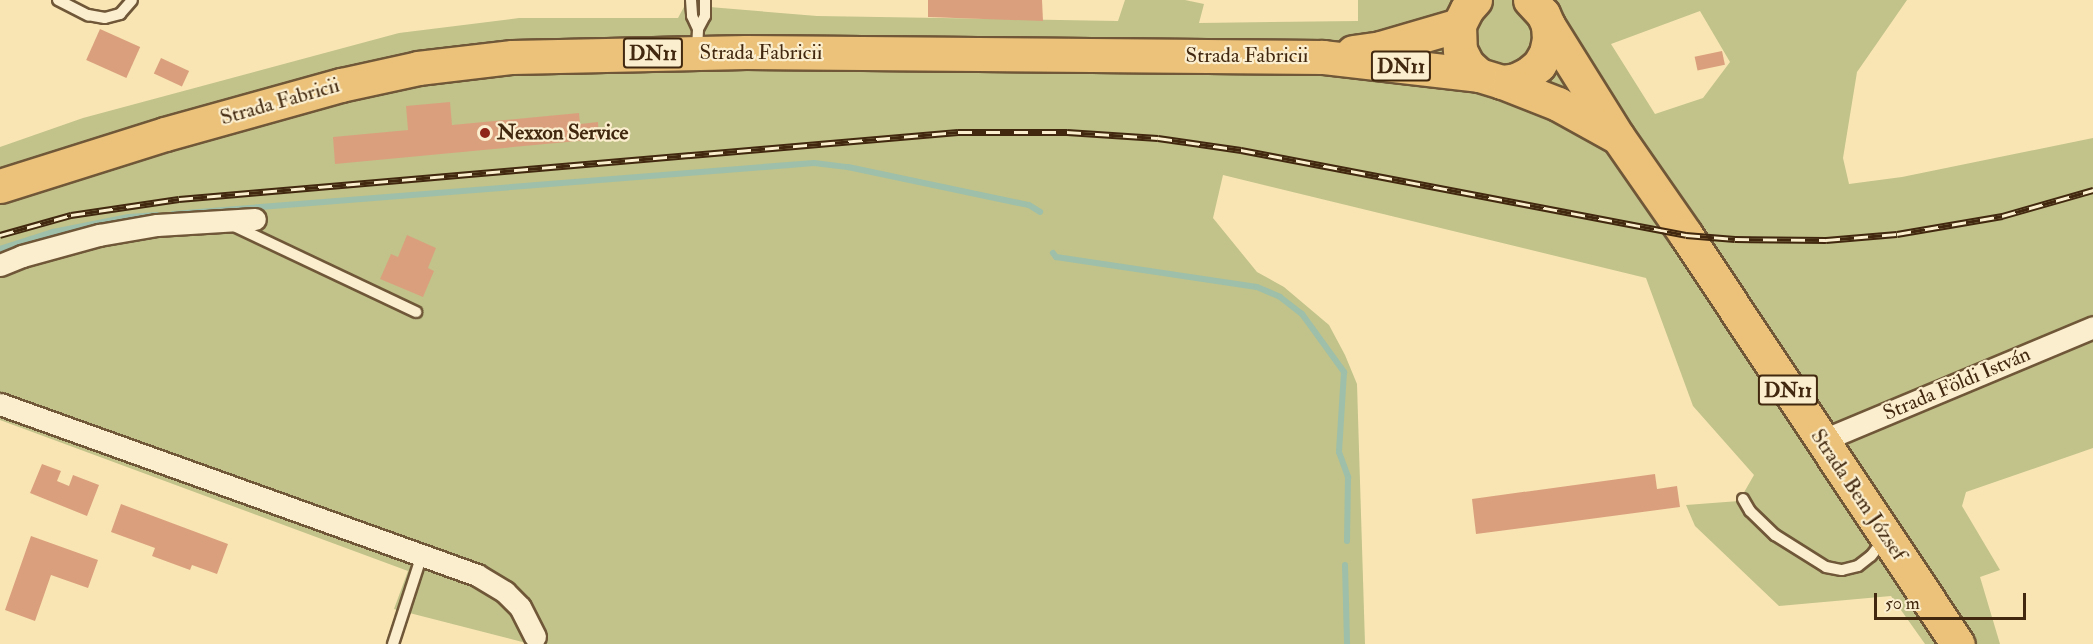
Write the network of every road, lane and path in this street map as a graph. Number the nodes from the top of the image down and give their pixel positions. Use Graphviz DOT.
graph roads {
  1 [pos="58,0"];
  2 [pos="132,0"];
  3 [pos="691,0"];
  4 [pos="705,0"];
  5 [pos="1467,12"];
  6 [pos="1539,13"];
  7 [pos="697,41"];
  8 [pos="1323,57"];
  9 [pos="1490,78"];
  10 [pos="1618,137"];
  11 [pos="0,186"];
  12 [pos="255,219"];
  13 [pos="222,220"];
  14 [pos="0,265"];
  15 [pos="416,312"];
  16 [pos="2093,327"];
  17 [pos="0,404"];
  18 [pos="1821,441"];
  19 [pos="1743,499"];
  20 [pos="1886,537"];
  21 [pos="422,555"];
  22 [pos="535,636"];
  23 [pos="393,644"];
  24 [pos="1958,644"];
  1 -- 2 [label="lane"];
  3 -- 7 [label="lane"];
  4 -- 7 [label="lane"];
  5 -- 8 [label="highway, Strada Fabricii / DN11"];
  5 -- 9 [label="highway, DN11"];
  6 -- 9 [label="highway, DN11"];
  6 -- 10 [label="highway, Strada Bem József / DN11"];
  7 -- 8 [label="highway, Strada Fabricii / DN11"];
  7 -- 11 [label="highway, Strada Fabricii / DN11"];
  8 -- 9 [label="highway, Strada Fabricii / DN11"];
  9 -- 10 [label="highway, Strada Bem József / DN11"];
  10 -- 18 [label="highway, Strada Bem József / DN11"];
  12 -- 13 [label="street"];
  13 -- 14 [label="street"];
  13 -- 15 [label="lane"];
  16 -- 18 [label="street, Strada Földi István"];
  17 -- 21 [label="street"];
  18 -- 20 [label="highway, Strada Bem József / DN11"];
  19 -- 20 [label="lane"];
  20 -- 24 [label="highway, Strada Bem József / DN11"];
  21 -- 22 [label="street"];
  21 -- 23 [label="lane"];
}
